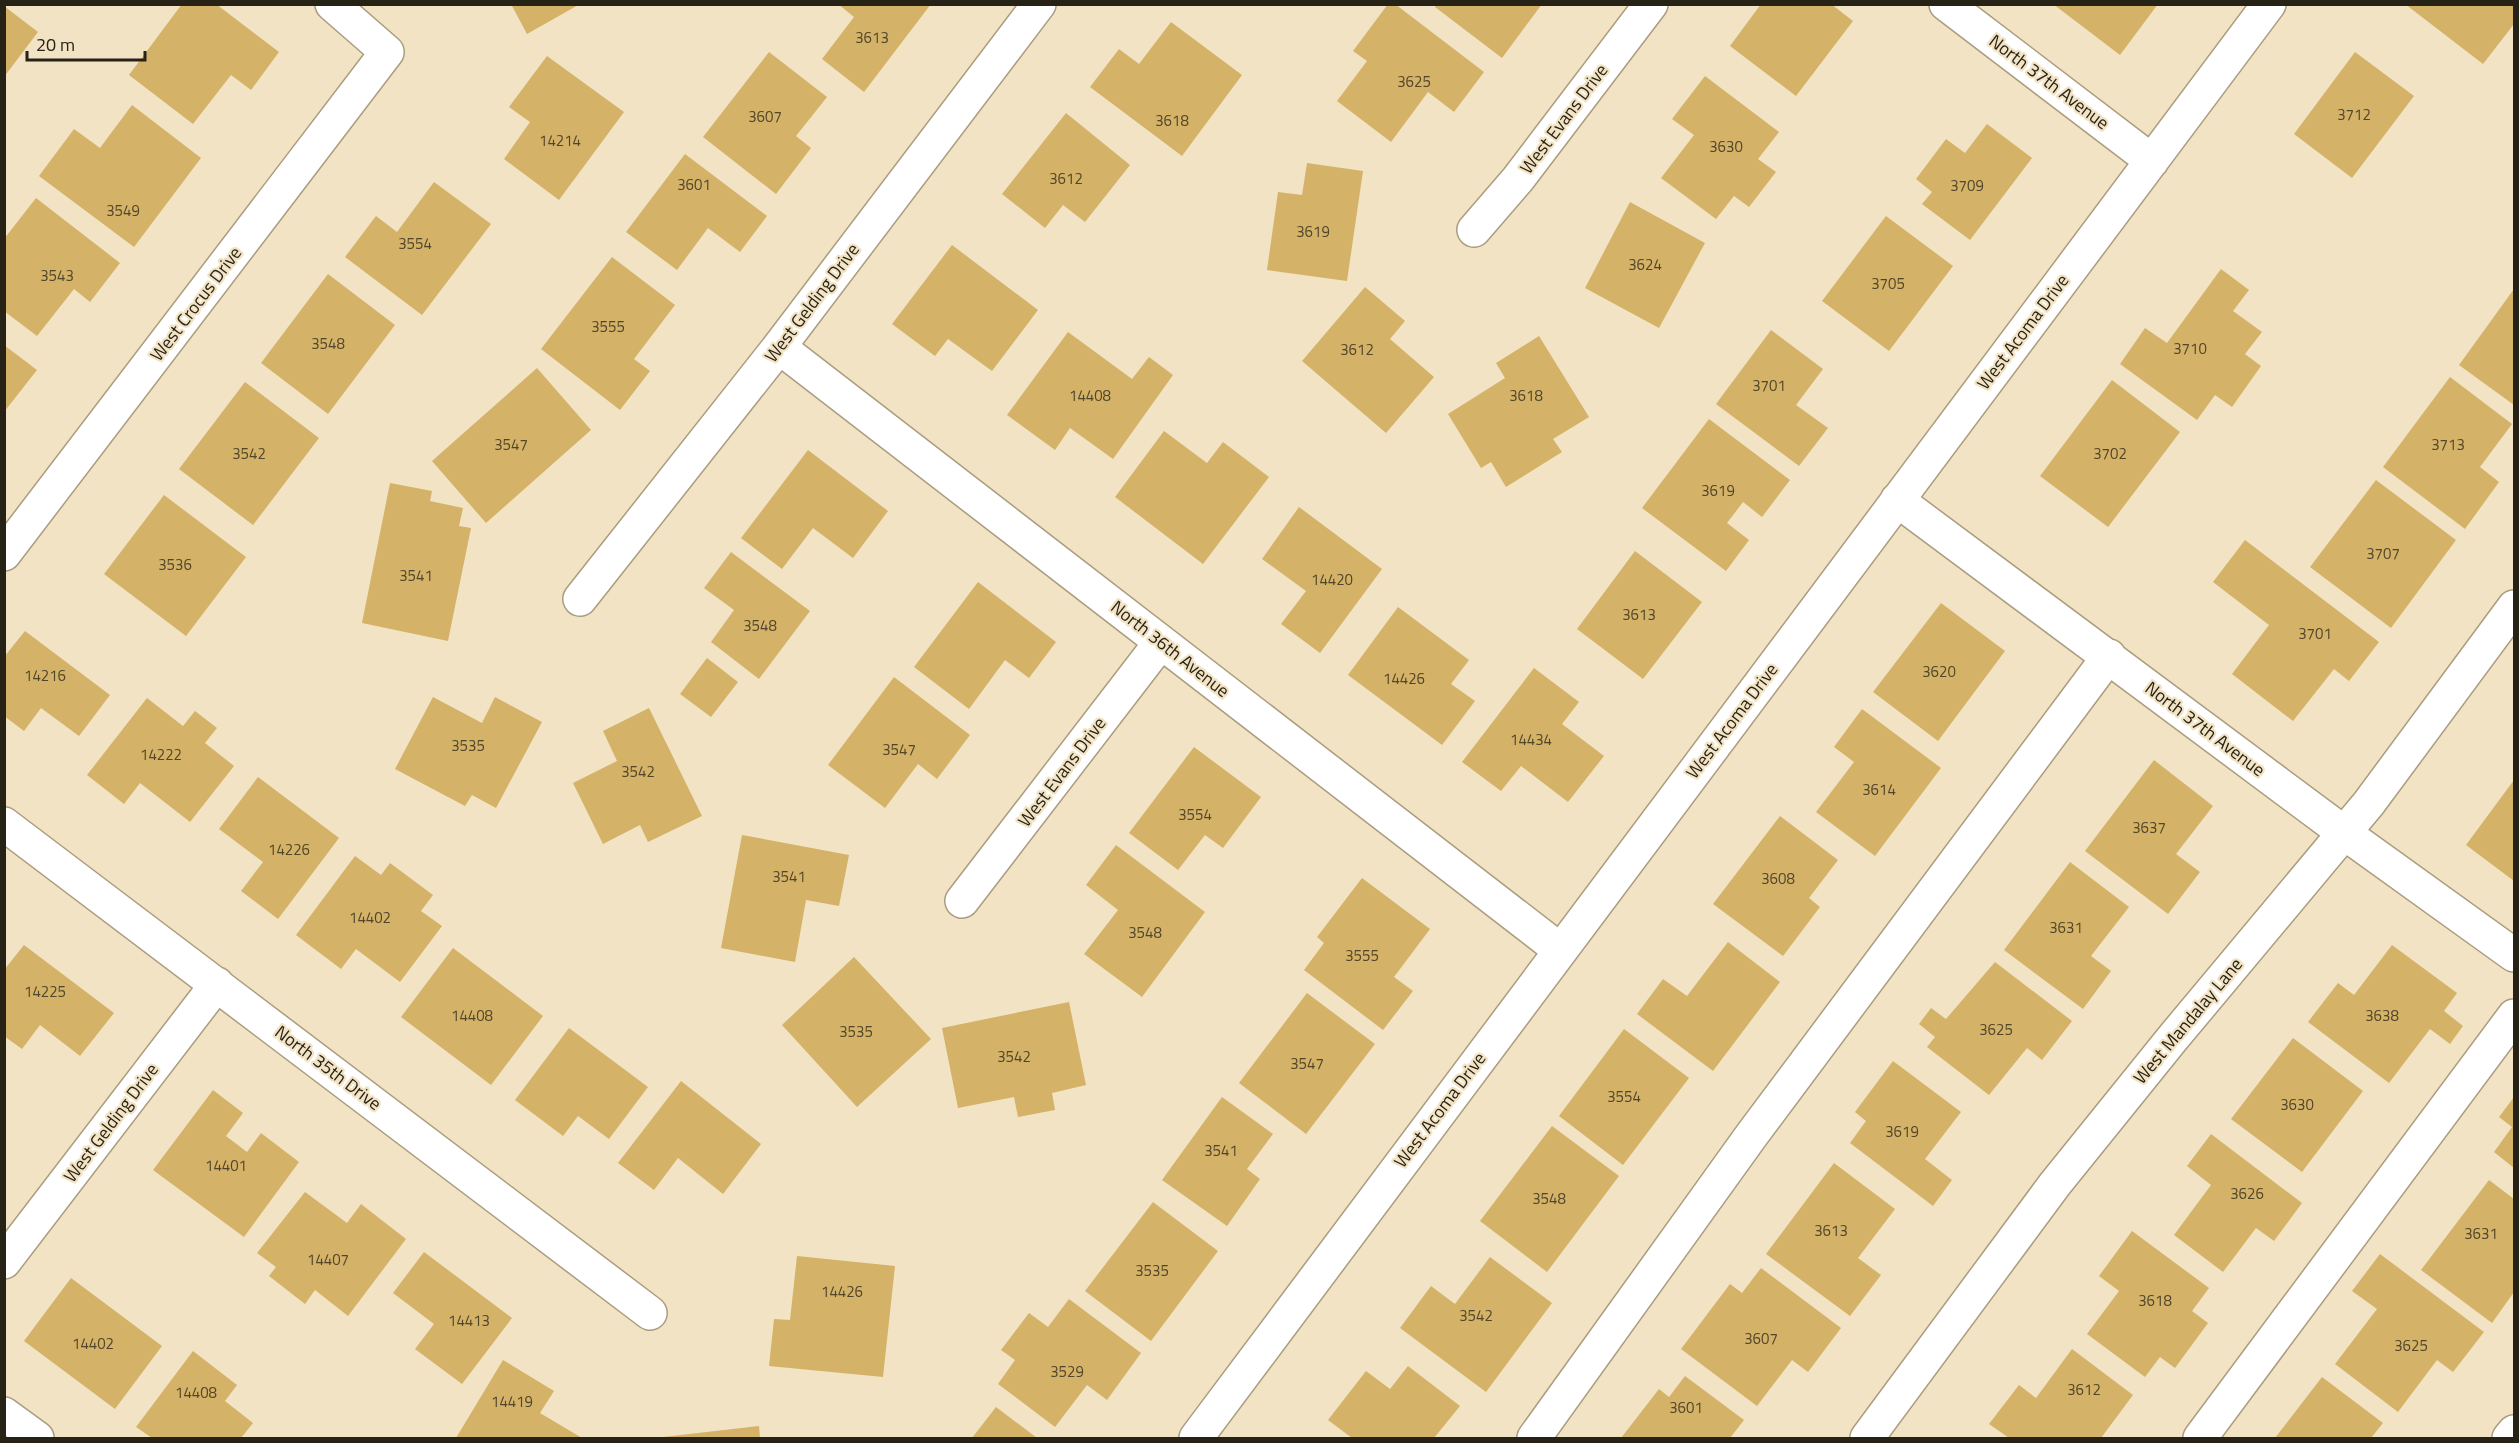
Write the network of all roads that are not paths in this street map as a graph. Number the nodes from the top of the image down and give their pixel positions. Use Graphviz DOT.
graph roads {
  1 [pos="332,4"];
  2 [pos="1039,4"];
  3 [pos="1651,4"];
  4 [pos="1946,4"];
  5 [pos="2269,4"];
  6 [pos="2152,161"];
  7 [pos="1474,230"];
  8 [pos="779,347"];
  9 [pos="1897,500"];
  10 [pos="4,554"];
  11 [pos="580,599"];
  12 [pos="2514,607"];
  13 [pos="1161,642"];
  14 [pos="2109,656"];
  15 [pos="4,824"];
  16 [pos="2343,832"];
  17 [pos="962,901"];
  18 [pos="1560,950"];
  19 [pos="2514,955"];
  20 [pos="217,984"];
  21 [pos="2514,1016"];
  22 [pos="4,1263"];
  23 [pos="650,1313"];
  24 [pos="4,1414"];
  25 [pos="2514,1432"];
  26 [pos="37,1438"];
  27 [pos="1196,1438"];
  28 [pos="1534,1438"];
  29 [pos="1867,1438"];
  30 [pos="2200,1438"];
  31 [pos="2510,1438"];
  1 -- 10 [label="street, West Crocus Drive"];
  2 -- 8 [label="street, West Gelding Drive"];
  3 -- 7 [label="street, West Evans Drive"];
  4 -- 6 [label="street, North 37th Avenue"];
  5 -- 6 [label="street, West Acoma Drive"];
  6 -- 9 [label="street, West Acoma Drive"];
  8 -- 11 [label="street, West Gelding Drive"];
  8 -- 13 [label="street, North 36th Avenue"];
  9 -- 14 [label="street, North 37th Avenue"];
  9 -- 18 [label="street, West Acoma Drive"];
  12 -- 16 [label="street, West Mandalay Lane"];
  13 -- 17 [label="street, West Evans Drive"];
  13 -- 18 [label="street, North 36th Avenue"];
  14 -- 16 [label="street, North 37th Avenue"];
  14 -- 28 [label="street"];
  15 -- 20 [label="street, North 35th Drive"];
  16 -- 19 [label="street, North 37th Avenue"];
  16 -- 29 [label="street, West Mandalay Lane"];
  18 -- 27 [label="street, West Acoma Drive"];
  20 -- 22 [label="street, West Gelding Drive"];
  20 -- 23 [label="street, North 35th Drive"];
  21 -- 30 [label="street"];
  24 -- 26 [label="street"];
  25 -- 31 [label="street"];
}
